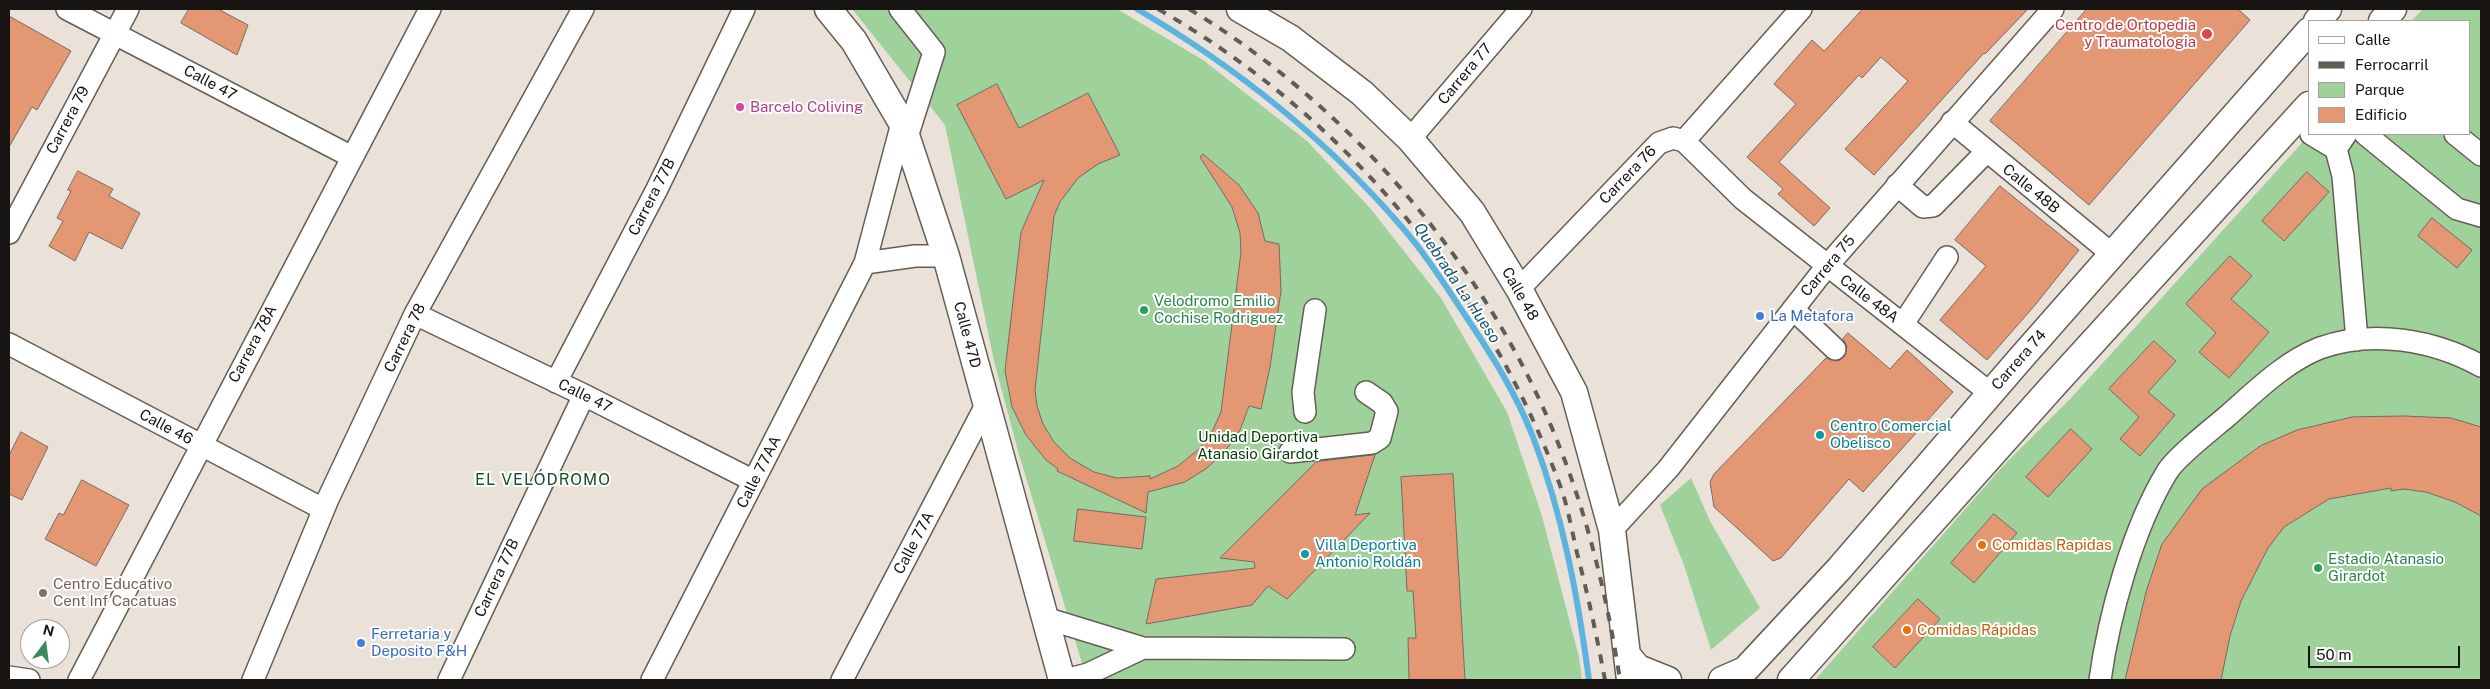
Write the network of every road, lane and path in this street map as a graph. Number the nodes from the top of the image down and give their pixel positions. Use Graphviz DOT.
graph roads {
  1 [pos="67,9"];
  2 [pos="128,9"];
  3 [pos="430,9"];
  4 [pos="583,9"];
  5 [pos="744,9"];
  6 [pos="828,9"];
  7 [pos="900,9"];
  8 [pos="1240,9"];
  9 [pos="1521,9"];
  10 [pos="1801,9"];
  11 [pos="2053,9"];
  12 [pos="2328,9"];
  13 [pos="2393,9"];
  14 [pos="2318,20"];
  15 [pos="2383,20"];
  16 [pos="2308,32"];
  17 [pos="114,33"];
  18 [pos="1952,122"];
  19 [pos="2306,123"];
  20 [pos="905,130"];
  21 [pos="2329,135"];
  22 [pos="2366,135"];
  23 [pos="2456,135"];
  24 [pos="1410,139"];
  25 [pos="1684,141"];
  26 [pos="2341,141"];
  27 [pos="1986,152"];
  28 [pos="2481,155"];
  29 [pos="352,158"];
  30 [pos="1897,185"];
  31 [pos="2481,216"];
  32 [pos="9,233"];
  33 [pos="2112,254"];
  34 [pos="946,256"];
  35 [pos="1947,257"];
  36 [pos="865,263"];
  37 [pos="1827,266"];
  38 [pos="1519,289"];
  39 [pos="1793,309"];
  40 [pos="1315,310"];
  41 [pos="415,314"];
  42 [pos="1903,324"];
  43 [pos="2357,340"];
  44 [pos="9,344"];
  45 [pos="1835,349"];
  46 [pos="2481,366"];
  47 [pos="556,382"];
  48 [pos="1366,392"];
  49 [pos="1990,393"];
  50 [pos="584,395"];
  51 [pos="986,405"];
  52 [pos="1305,412"];
  53 [pos="200,445"];
  54 [pos="1290,452"];
  55 [pos="754,481"];
  56 [pos="324,509"];
  57 [pos="1612,530"];
  58 [pos="1045,618"];
  59 [pos="1143,648"];
  60 [pos="1344,649"];
  61 [pos="1626,655"];
  62 [pos="9,676"];
  63 [pos="28,680"];
  64 [pos="79,680"];
  65 [pos="253,680"];
  66 [pos="449,680"];
  67 [pos="652,680"];
  68 [pos="842,680"];
  69 [pos="1063,680"];
  70 [pos="1630,680"];
  71 [pos="1668,680"];
  72 [pos="1722,680"];
  73 [pos="1791,680"];
  74 [pos="2100,680"];
  1 -- 17 [label="street, Calle 47"];
  2 -- 17 [label="street, Carrera 79"];
  3 -- 29 [label="street, Carrera 78A"];
  4 -- 41 [label="street, Carrera 78"];
  5 -- 47 [label="street, Carrera 77B"];
  6 -- 20 [label="main road, Calle 47D"];
  7 -- 20 [label="street, Calle 77AA"];
  8 -- 24 [label="main road, Calle 48"];
  9 -- 24 [label="street, Carrera 77"];
  10 -- 25 [label="street"];
  11 -- 18 [label="street, Carrera 75"];
  12 -- 14 [label="main road"];
  13 -- 15 [label="main road"];
  16 -- 33 [label="main road, Carrera 74"];
  17 -- 29 [label="street, Calle 47"];
  17 -- 32 [label="street, Carrera 79"];
  18 -- 27 [label="street, Calle 48B"];
  18 -- 30 [label="street, Carrera 75"];
  19 -- 73 [label="main road"];
  20 -- 34 [label="main road, Calle 47D"];
  20 -- 36 [label="street, Calle 77AA"];
  21 -- 26 [label="street"];
  22 -- 31 [label="street"];
  23 -- 28 [label="street"];
  24 -- 38 [label="main road, Calle 48"];
  25 -- 37 [label="street, Calle 48A"];
  25 -- 38 [label="street, Carrera 76"];
  26 -- 43 [label="street"];
  27 -- 30 [label="street"];
  27 -- 33 [label="street, Calle 48B"];
  29 -- 53 [label="street, Carrera 78A"];
  30 -- 37 [label="street, Carrera 75"];
  33 -- 49 [label="main road, Carrera 74"];
  34 -- 36 [label="street"];
  34 -- 51 [label="main road, Calle 47D"];
  35 -- 42 [label="street"];
  36 -- 55 [label="street, Calle 77AA"];
  37 -- 39 [label="street, Carrera 75"];
  37 -- 42 [label="street, Calle 48A"];
  38 -- 57 [label="main road, Calle 48"];
  39 -- 45 [label="street"];
  39 -- 57 [label="street, Carrera 75"];
  40 -- 52 [label="street"];
  41 -- 47 [label="street, Calle 47"];
  41 -- 56 [label="street, Carrera 78"];
  42 -- 49 [label="street, Calle 48A"];
  43 -- 46 [label="street"];
  43 -- 74 [label="street"];
  44 -- 53 [label="street, Calle 46"];
  47 -- 50 [label="street, Calle 47"];
  48 -- 54 [label="street"];
  49 -- 72 [label="main road, Carrera 74"];
  50 -- 55 [label="street, Calle 47"];
  50 -- 66 [label="street, Carrera 77B"];
  51 -- 58 [label="main road, Calle 47D"];
  51 -- 68 [label="street, Calle 77A"];
  53 -- 56 [label="street, Calle 46"];
  53 -- 64 [label="street, Carrera 78A"];
  55 -- 67 [label="street, Calle 77AA"];
  56 -- 65 [label="street, Carrera 78"];
  57 -- 61 [label="main road, Calle 48"];
  58 -- 59 [label="street"];
  58 -- 69 [label="main road, Calle 47D"];
  59 -- 60 [label="street"];
  59 -- 69 [label="street"];
  61 -- 70 [label="main road, Calle 48"];
  61 -- 71 [label="main road"];
  62 -- 63 [label="street"];
}
